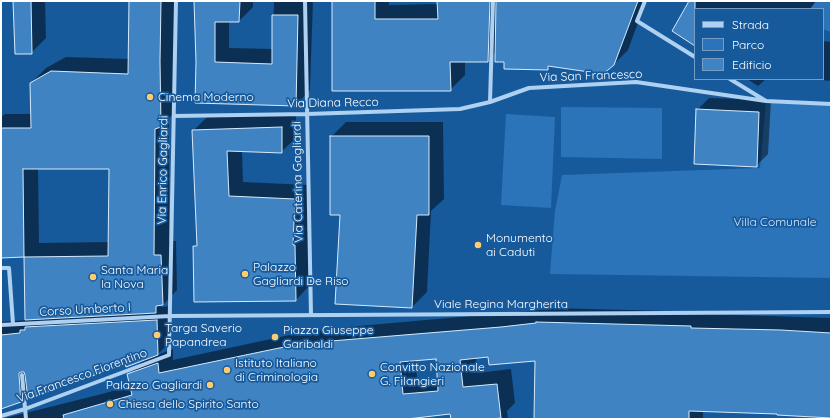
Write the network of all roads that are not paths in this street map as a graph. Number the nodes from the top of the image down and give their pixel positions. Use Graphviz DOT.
graph roads {
  1 [pos="176,1"];
  2 [pos="305,1"];
  3 [pos="493,1"];
  4 [pos="645,1"];
  5 [pos="694,56"];
  6 [pos="732,80"];
  7 [pos="766,101"];
  8 [pos="490,102"];
  9 [pos="831,104"];
  10 [pos="307,114"];
  11 [pos="174,116"];
  12 [pos="1,268"];
  13 [pos="831,312"];
  14 [pos="311,315"];
  15 [pos="170,316"];
  16 [pos="13,324"];
  17 [pos="1,325"];
  18 [pos="22,375"];
  19 [pos="25,409"];
  20 [pos="1,416"];
  21 [pos="26,419"];
  1 -- 11 [label="street, Via Enrico Gagliardi"];
  2 -- 10 [label="street, Via Caterina Gagliardi"];
  3 -- 8 [label="street"];
  4 -- 5 [label="street"];
  6 -- 7 [label="street"];
  7 -- 8 [label="street, Via San Francesco"];
  7 -- 9 [label="street, Via San Francesco"];
  8 -- 10 [label="street, Via Diana Recco"];
  10 -- 11 [label="street, Via Diana Recco"];
  10 -- 14 [label="street, Via Caterina Gagliardi"];
  11 -- 15 [label="street, Via Enrico Gagliardi"];
  12 -- 16 [label="street"];
  13 -- 14 [label="street, Viale Regina Margherita"];
  14 -- 15 [label="street, Viale Regina Margherita"];
  15 -- 16 [label="street, Corso Umberto I"];
  15 -- 19 [label="street, Via Francesco Fiorentino"];
  16 -- 17 [label="street, Corso Umberto I"];
  18 -- 19 [label="street"];
  19 -- 20 [label="street, Via Francesco Fiorentino"];
  19 -- 21 [label="street"];
}
